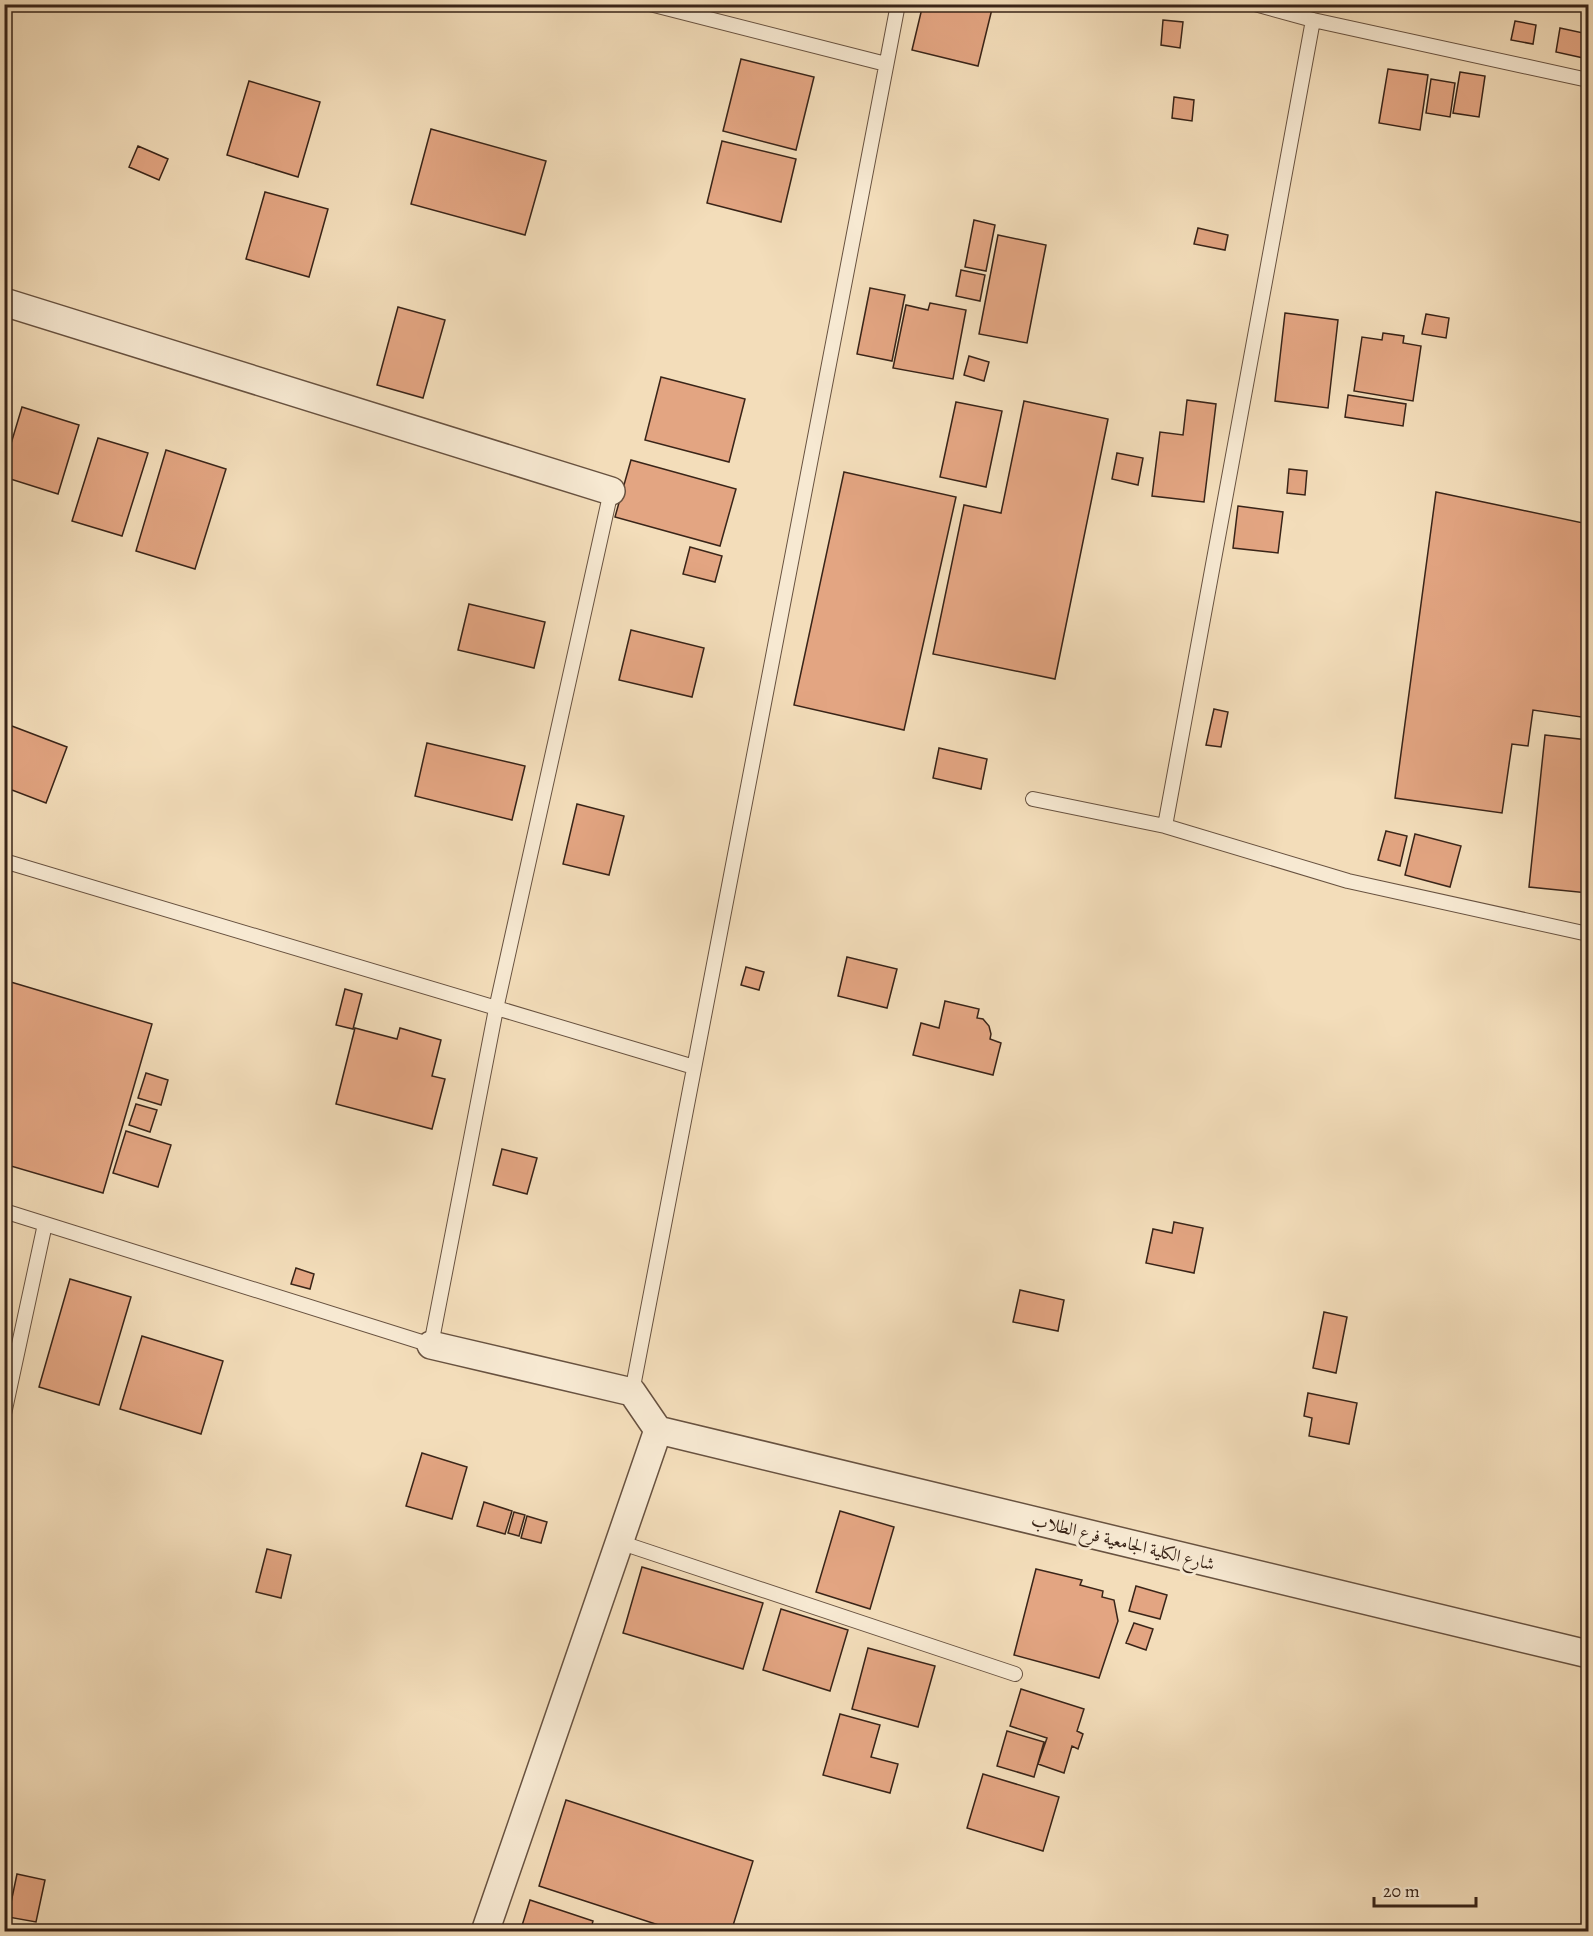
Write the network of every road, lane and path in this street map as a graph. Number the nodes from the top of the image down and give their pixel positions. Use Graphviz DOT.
graph roads {
  1 [pos="650,4"];
  2 [pos="898,4"];
  3 [pos="1255,4"];
  4 [pos="1313,20"];
  5 [pos="886,64"];
  6 [pos="1588,80"];
  7 [pos="4,302"];
  8 [pos="610,491"];
  9 [pos="1033,799"];
  10 [pos="1165,826"];
  11 [pos="4,861"];
  12 [pos="1588,934"];
  13 [pos="496,1009"];
  14 [pos="694,1066"];
  15 [pos="4,1211"];
  16 [pos="45,1224"];
  17 [pos="431,1345"];
  18 [pos="632,1392"];
  19 [pos="4,1414"];
  20 [pos="658,1430"];
  21 [pos="619,1542"];
  22 [pos="1588,1654"];
  23 [pos="1016,1674"];
  24 [pos="485,1932"];
  1 -- 5 [label="lane"];
  2 -- 5 [label="lane"];
  3 -- 4 [label="lane"];
  4 -- 6 [label="lane"];
  4 -- 10 [label="lane"];
  5 -- 14 [label="lane"];
  7 -- 8 [label="street"];
  8 -- 13 [label="lane"];
  9 -- 10 [label="lane"];
  10 -- 12 [label="lane"];
  11 -- 13 [label="lane"];
  13 -- 14 [label="lane"];
  13 -- 17 [label="lane"];
  14 -- 18 [label="lane"];
  15 -- 16 [label="lane"];
  16 -- 17 [label="lane"];
  16 -- 19 [label="lane"];
  17 -- 18 [label="street"];
  18 -- 20 [label="street"];
  20 -- 21 [label="street"];
  20 -- 22 [label="street, شارع الكلية الجامعية فرع الطلاب"];
  21 -- 23 [label="lane"];
  21 -- 24 [label="street"];
}
